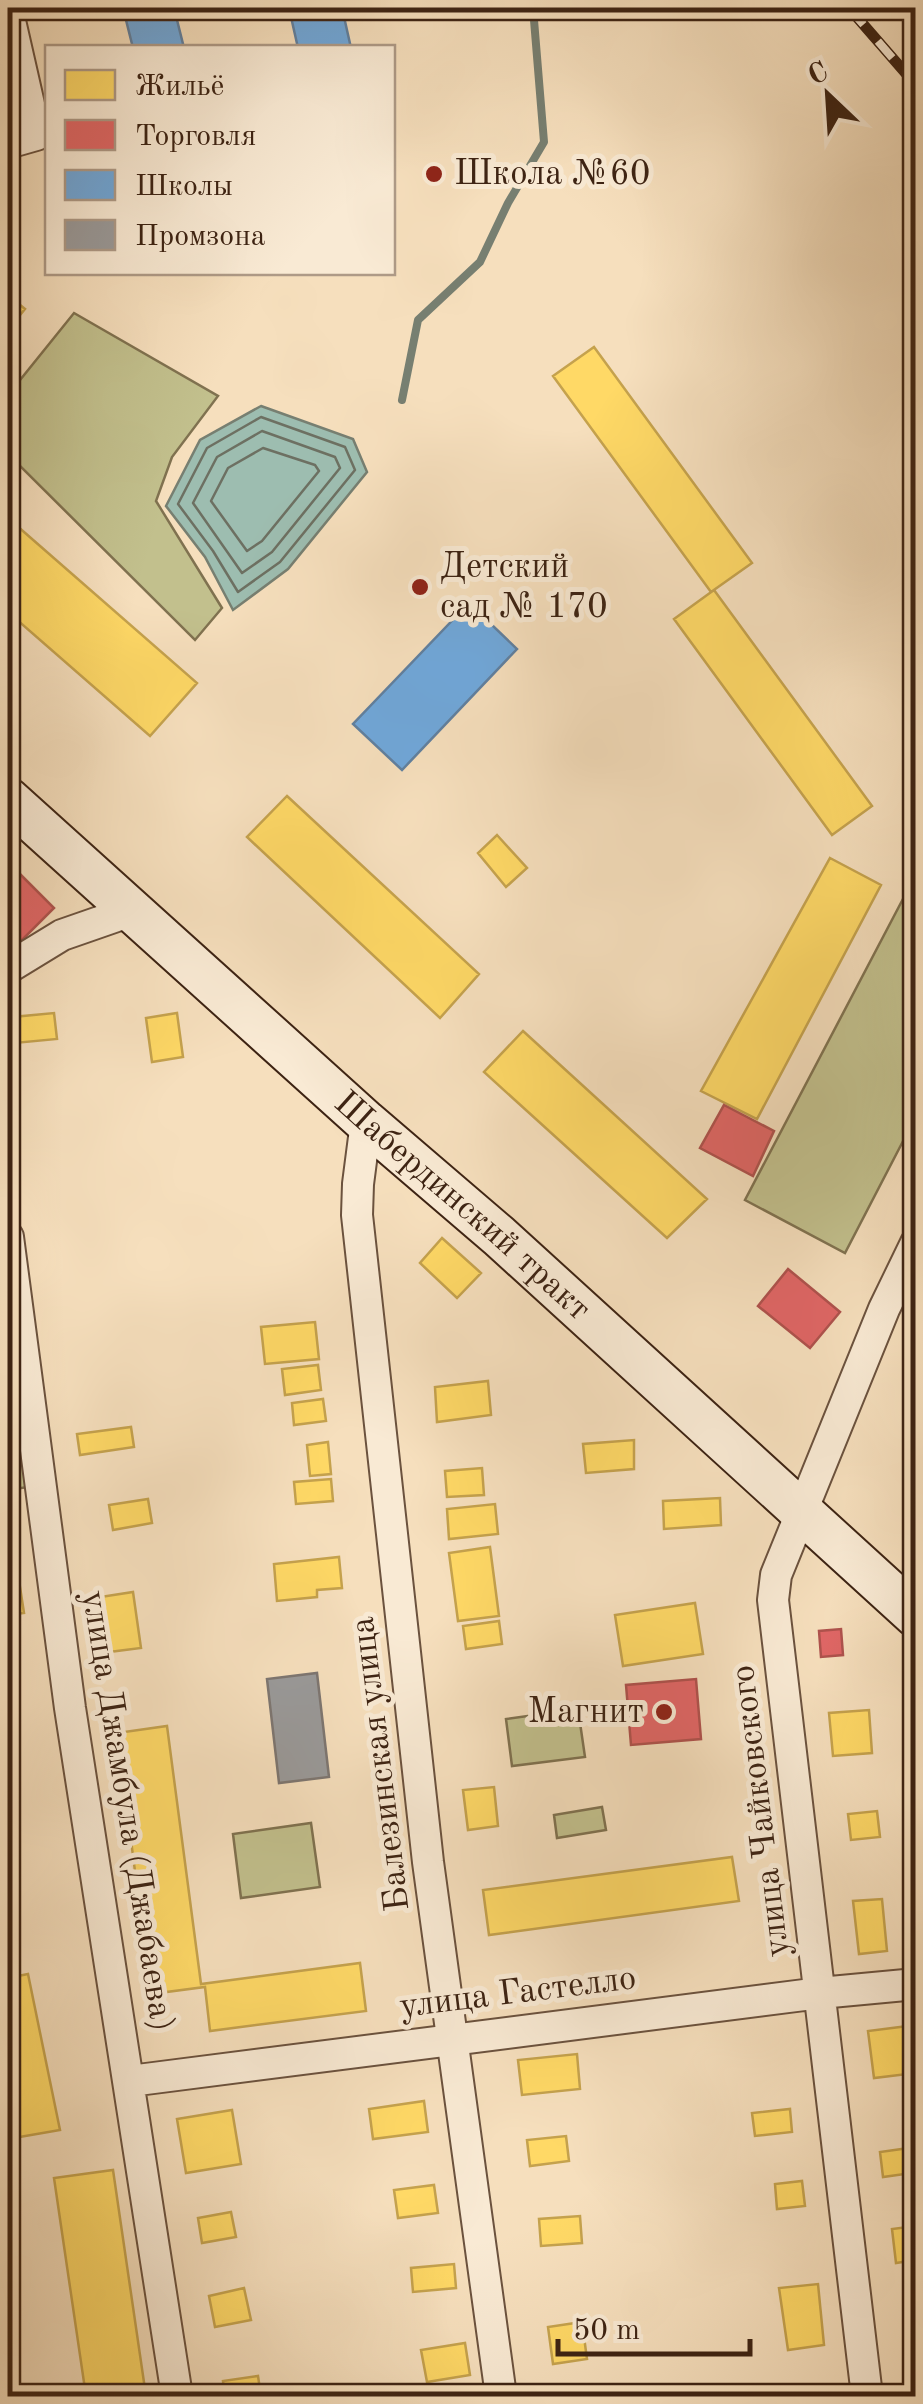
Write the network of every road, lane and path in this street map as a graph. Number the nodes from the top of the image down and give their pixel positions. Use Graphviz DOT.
graph roads {
  1 [pos="8,12"];
  2 [pos="8,143"];
  3 [pos="8,799"];
  4 [pos="131,911"];
  5 [pos="8,968"];
  6 [pos="366,1122"];
  7 [pos="8,1237"];
  8 [pos="916,1243"];
  9 [pos="802,1514"];
  10 [pos="916,1616"];
  11 [pos="916,1984"];
  12 [pos="820,1993"];
  13 [pos="452,2038"];
  14 [pos="130,2082"];
  15 [pos="177,2396"];
  16 [pos="502,2396"];
  17 [pos="867,2396"];
  1 -- 2 [label="street"];
  3 -- 4 [label="main road, Шабердинский тракт"];
  4 -- 5 [label="street"];
  4 -- 6 [label="main road, Шабердинский тракт"];
  6 -- 9 [label="main road, Шабердинский тракт"];
  6 -- 13 [label="street, Балезинская улица"];
  7 -- 14 [label="street, улица Джамбула (Джабаева)"];
  8 -- 9 [label="street, улица Чайковского"];
  9 -- 10 [label="main road, Шабердинский тракт"];
  9 -- 12 [label="street, улица Чайковского"];
  11 -- 12 [label="street, улица Гастелло"];
  12 -- 13 [label="street, улица Гастелло"];
  12 -- 17 [label="street, улица Чайковского"];
  13 -- 14 [label="street, улица Гастелло"];
  13 -- 16 [label="street, Балезинская улица"];
  14 -- 15 [label="street, улица Джамбула (Джабаева)"];
}
